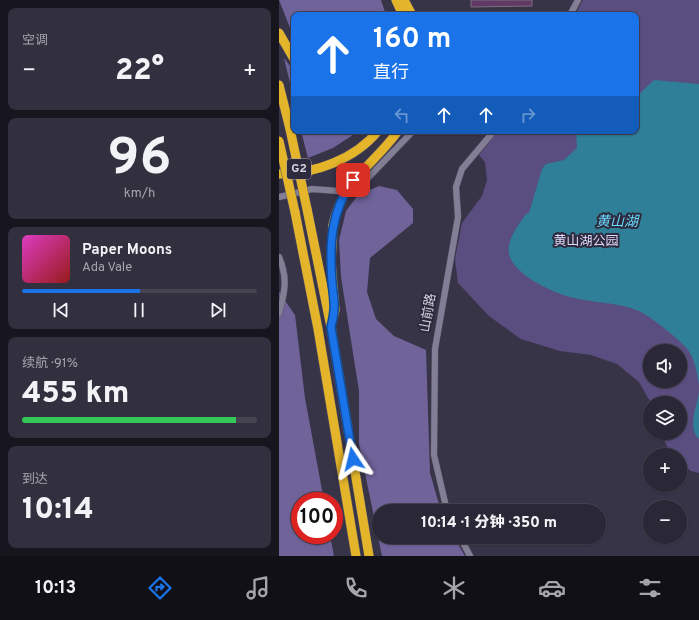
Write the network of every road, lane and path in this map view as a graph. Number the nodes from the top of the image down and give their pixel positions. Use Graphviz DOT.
graph roads {
  1 [pos="400,0"];
  2 [pos="578,0"];
  3 [pos="398,12"];
  4 [pos="402,12"];
  5 [pos="406,12"];
  6 [pos="410,12"];
  7 [pos="572,12"];
  8 [pos="279,33"];
  9 [pos="291,54"];
  10 [pos="279,85"];
  11 [pos="291,134"];
  12 [pos="291,134"];
  13 [pos="368,134"];
  14 [pos="375,134"];
  15 [pos="395,134"];
  16 [pos="410,134"];
  17 [pos="491,134"];
  18 [pos="279,141"];
  19 [pos="279,169"];
  20 [pos="279,174"];
  21 [pos="279,197"];
  22 [pos="279,257"];
  23 [pos="327,284"];
  24 [pos="279,314"];
  25 [pos="445,504"];
  26 [pos="464,544"];
  27 [pos="356,556"];
  28 [pos="369,556"];
  29 [pos="470,556"];
  1 -- 3 [label="highway"];
  1 -- 4 [label="highway"];
  1 -- 5 [label="highway"];
  1 -- 6 [label="highway"];
  2 -- 7 [label="street"];
  8 -- 9 [label="highway"];
  10 -- 11 [label="highway, G2, bridge"];
  12 -- 23 [label="highway, G2, bridge"];
  13 -- 19 [label="highway, bridge"];
  14 -- 20 [label="highway, bridge"];
  15 -- 23 [label="highway, bridge"];
  16 -- 21 [label="street"];
  17 -- 25 [label="street, 山前路"];
  18 -- 27 [label="highway, G2, bridge"];
  22 -- 24 [label="street"];
  23 -- 28 [label="highway"];
  26 -- 29 [label="street"];
}
